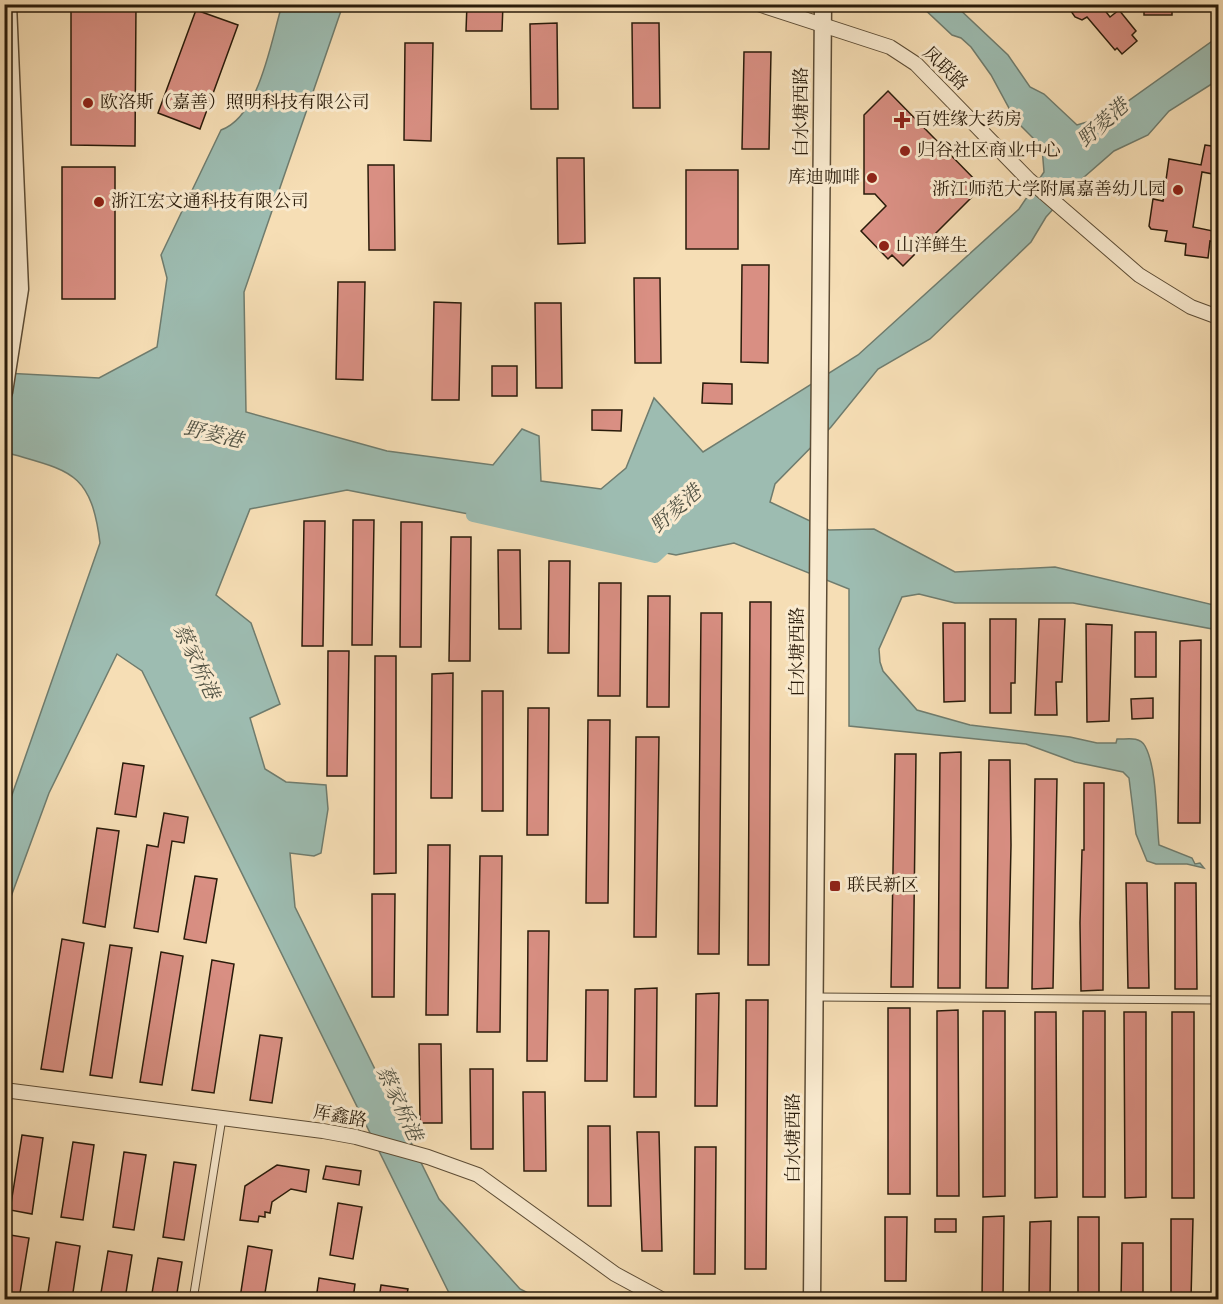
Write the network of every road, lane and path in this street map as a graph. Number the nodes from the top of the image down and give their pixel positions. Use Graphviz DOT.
graph roads {
  1 [pos="8,4"];
  2 [pos="758,4"];
  3 [pos="823,5"];
  4 [pos="822,26"];
  5 [pos="1218,317"];
  6 [pos="4,392"];
  7 [pos="814,998"];
  8 [pos="1218,1000"];
  9 [pos="4,1090"];
  10 [pos="222,1118"];
  11 [pos="193,1299"];
  12 [pos="663,1299"];
  13 [pos="812,1299"];
  1 -- 6 [label="street"];
  2 -- 4 [label="street, 凤联路"];
  3 -- 4 [label="street, 白水塘西路"];
  4 -- 5 [label="street, 凤联路"];
  4 -- 7 [label="street, 白水塘西路"];
  7 -- 8 [label="lane"];
  7 -- 13 [label="street, 白水塘西路"];
  9 -- 10 [label="street, 厍鑫路"];
  10 -- 11 [label="lane"];
  10 -- 12 [label="street, 厍鑫路"];
}
